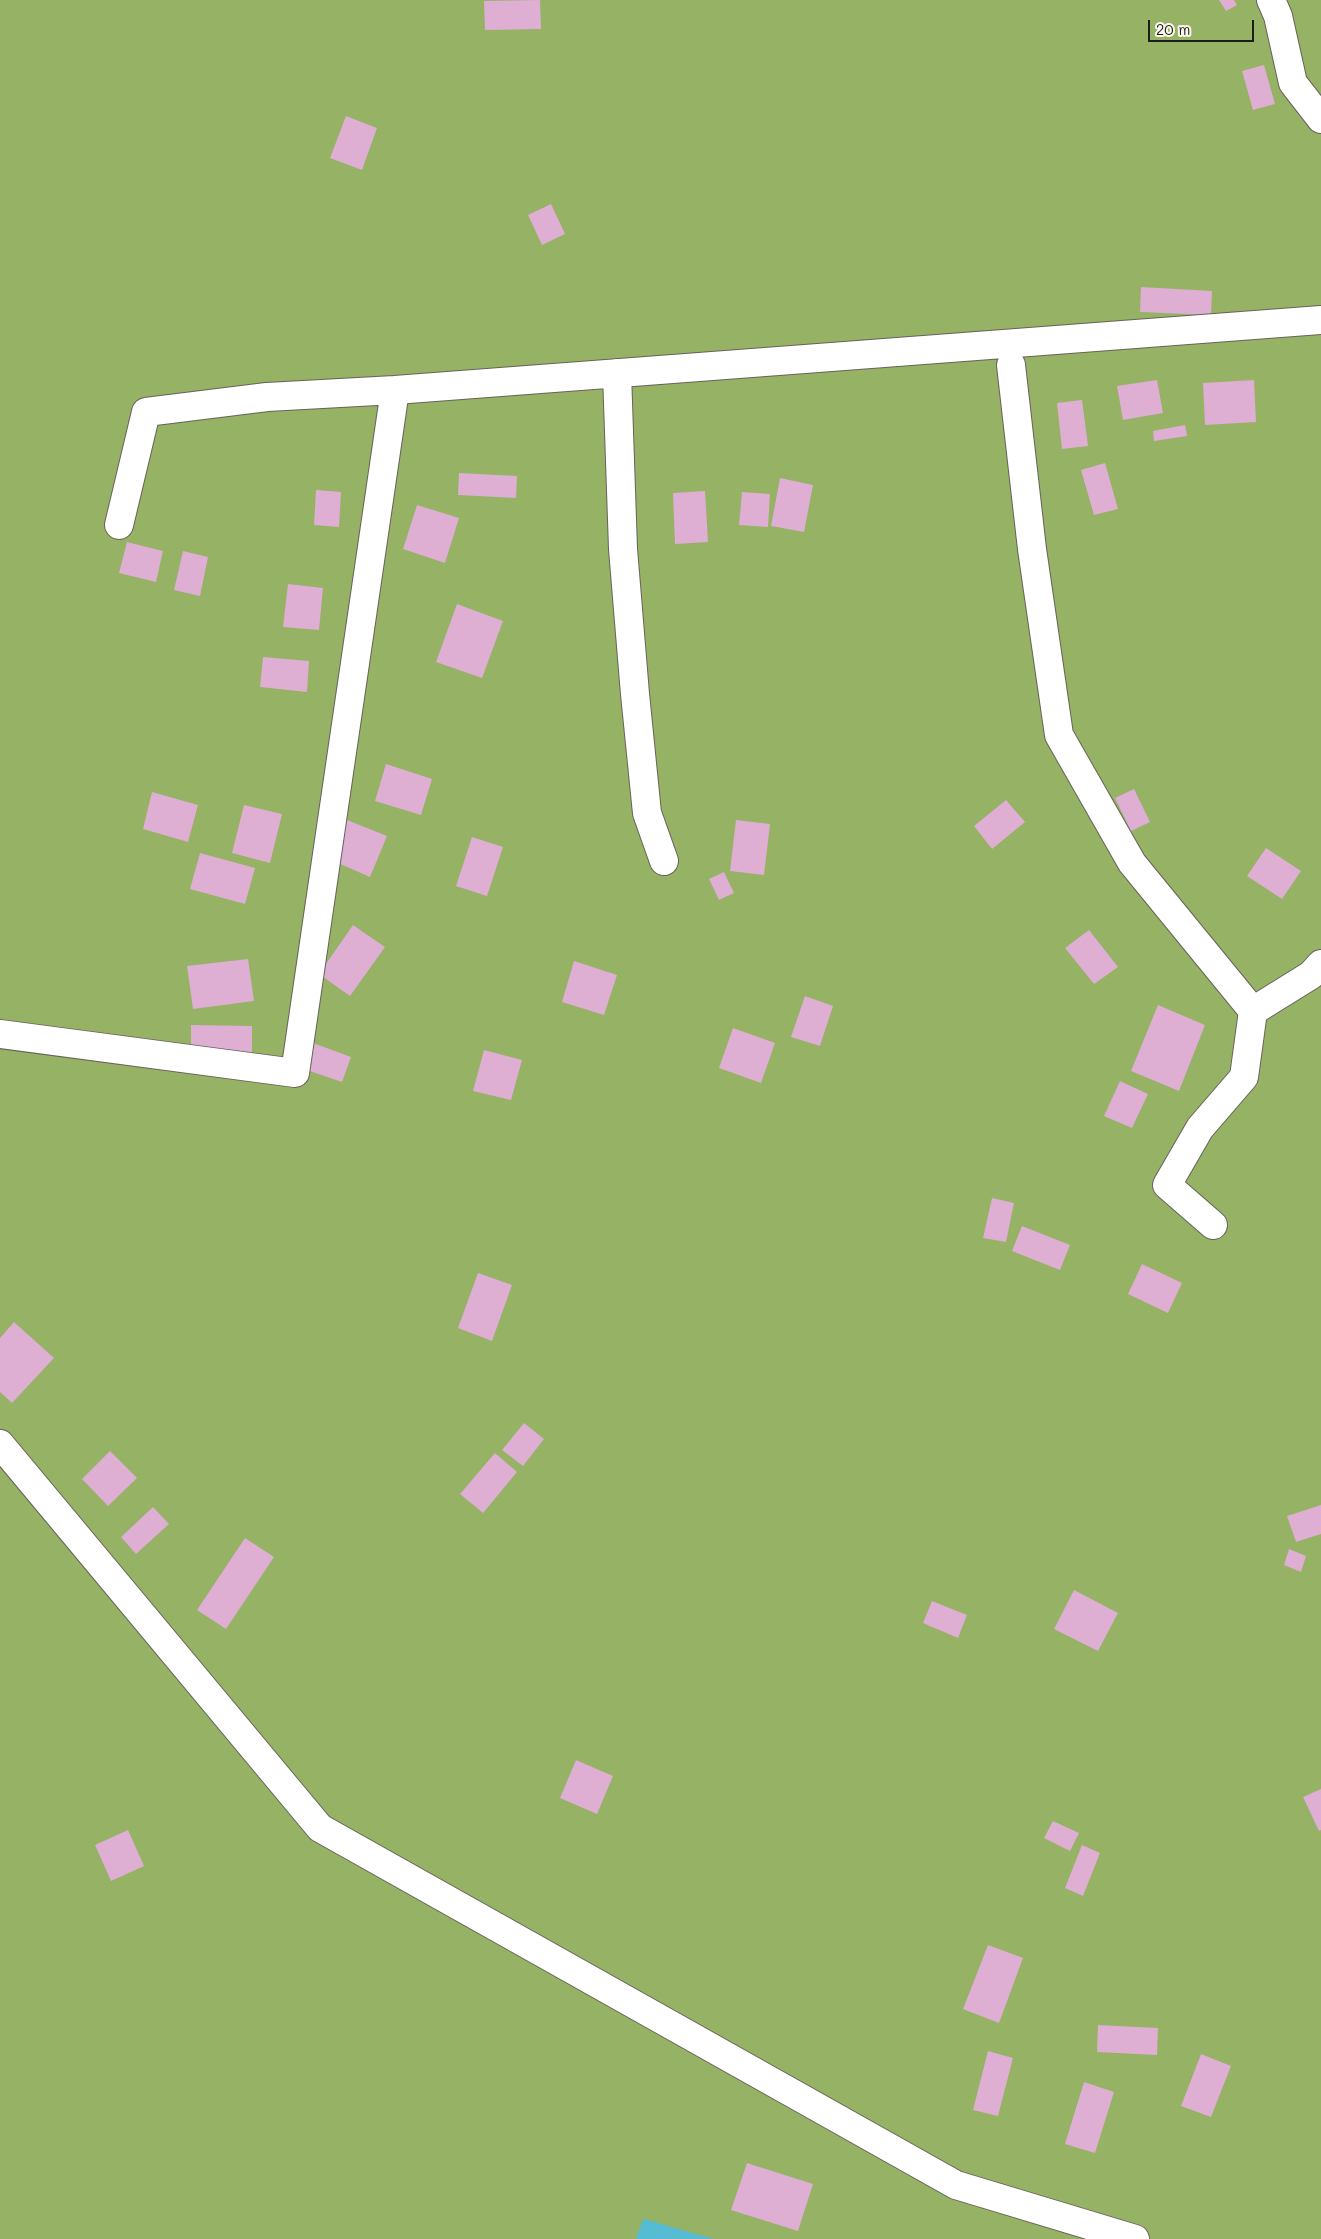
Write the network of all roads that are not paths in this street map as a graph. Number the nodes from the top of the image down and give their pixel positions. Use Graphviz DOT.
graph roads {
  1 [pos="1271,0"];
  2 [pos="1321,119"];
  3 [pos="1321,320"];
  4 [pos="1011,365"];
  5 [pos="617,373"];
  6 [pos="395,390"];
  7 [pos="119,524"];
  8 [pos="664,861"];
  9 [pos="1321,964"];
  10 [pos="1253,1011"];
  11 [pos="0,1034"];
  12 [pos="1213,1225"];
  13 [pos="0,1444"];
  14 [pos="1135,2239"];
  1 -- 2 [label="street"];
  3 -- 5 [label="street"];
  4 -- 10 [label="street"];
  5 -- 6 [label="street"];
  5 -- 8 [label="street"];
  6 -- 7 [label="street"];
  6 -- 11 [label="street"];
  9 -- 10 [label="street"];
  10 -- 12 [label="street"];
  13 -- 14 [label="street"];
}
